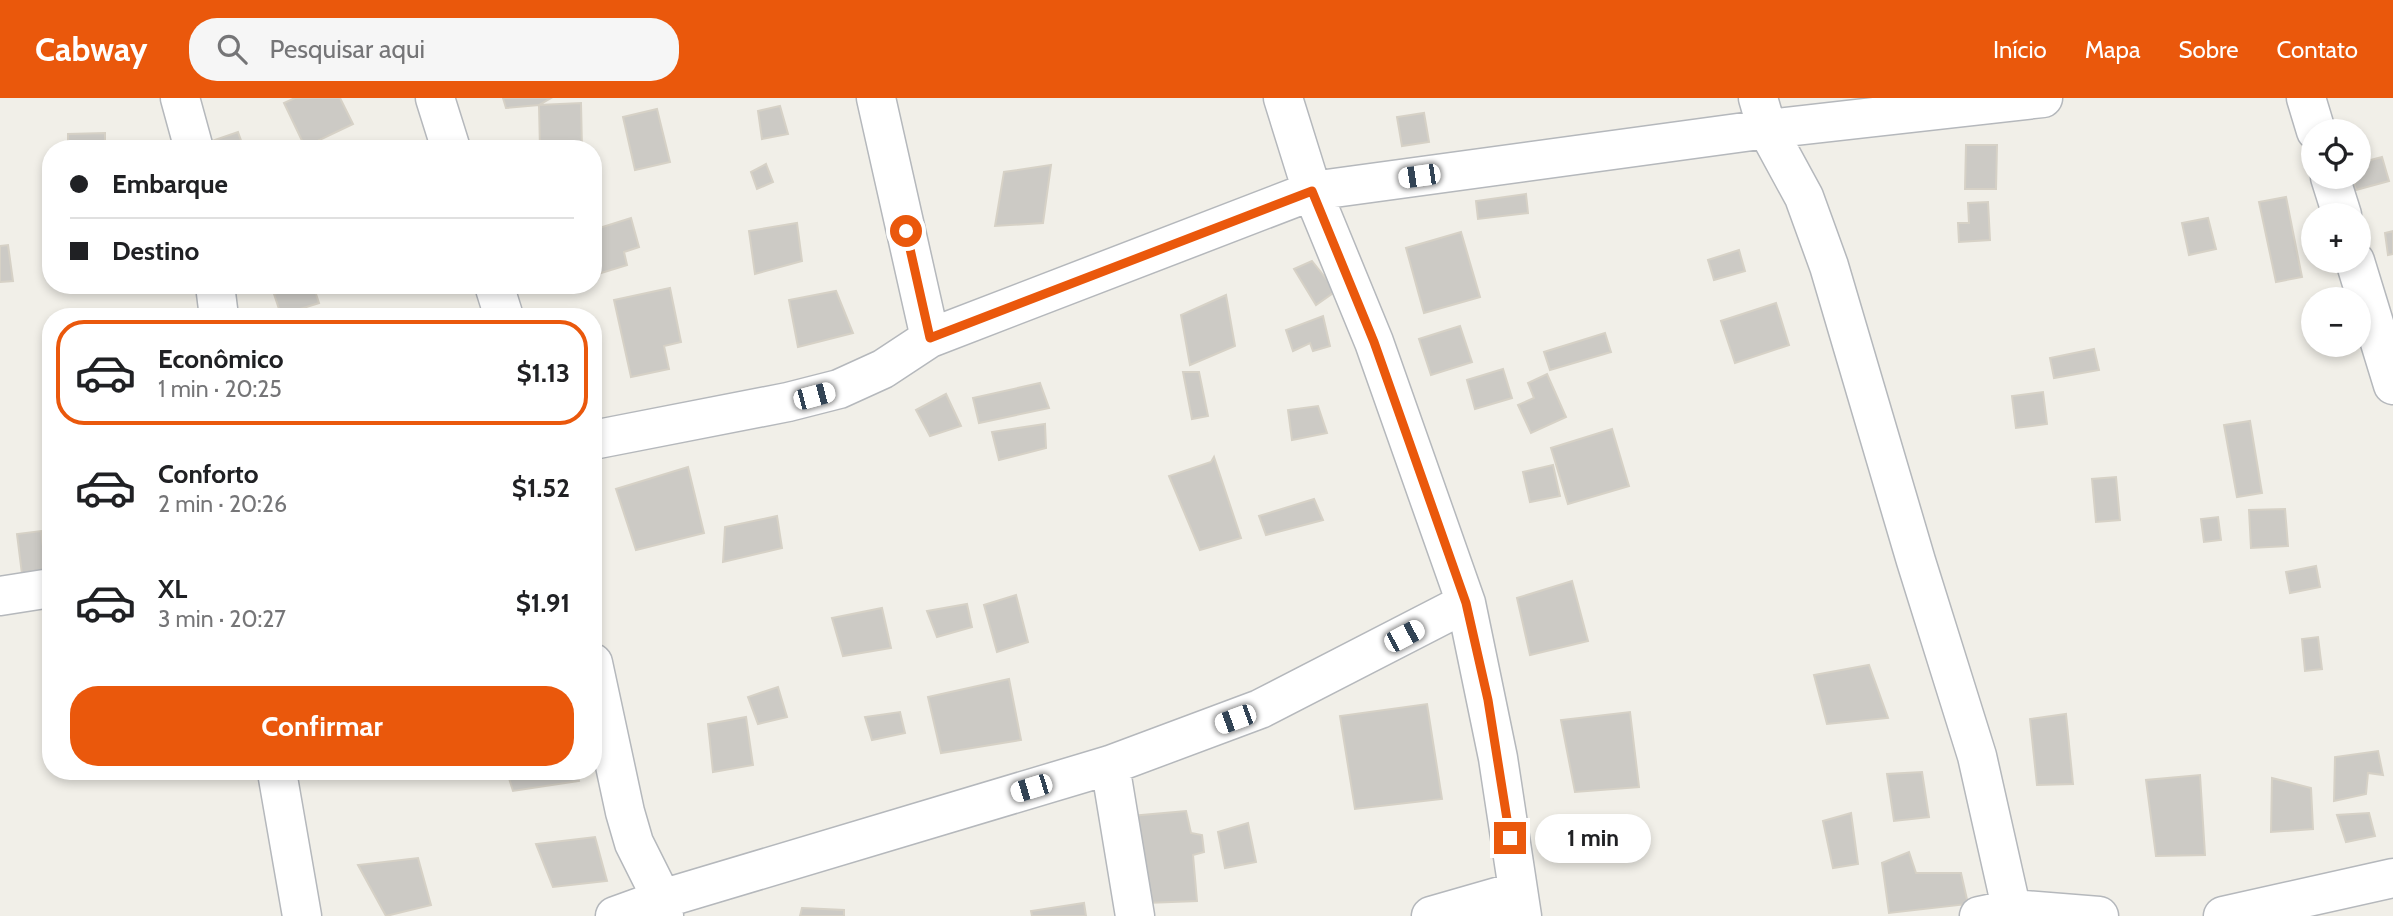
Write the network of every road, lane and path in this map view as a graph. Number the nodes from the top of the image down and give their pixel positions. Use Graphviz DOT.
graph roads {
  1 [pos="180,98"];
  2 [pos="435,98"];
  3 [pos="876,98"];
  4 [pos="1283,98"];
  5 [pos="2043,98"];
  6 [pos="2306,98"];
  7 [pos="1762,113"];
  8 [pos="2312,119"];
  9 [pos="192,140"];
  10 [pos="448,140"];
  11 [pos="1312,191"];
  12 [pos="2360,273"];
  13 [pos="930,338"];
  14 [pos="2393,385"];
  15 [pos="602,438"];
  16 [pos="42,589"];
  17 [pos="0,596"];
  18 [pos="1466,603"];
  19 [pos="602,705"];
  20 [pos="1110,765"];
  21 [pos="278,780"];
  22 [pos="2393,878"];
  23 [pos="1520,904"];
  24 [pos="663,907"];
  25 [pos="2001,914"];
  26 [pos="302,916"];
  27 [pos="615,916"];
  28 [pos="1135,916"];
  29 [pos="1431,916"];
  30 [pos="2099,916"];
  31 [pos="2222,916"];
  1 -- 9 [label="street"];
  2 -- 10 [label="street"];
  3 -- 13 [label="street"];
  4 -- 11 [label="street"];
  5 -- 7 [label="street"];
  6 -- 8 [label="street"];
  7 -- 11 [label="street"];
  7 -- 25 [label="street"];
  11 -- 13 [label="street"];
  11 -- 18 [label="street"];
  12 -- 14 [label="street"];
  13 -- 15 [label="street"];
  16 -- 17 [label="street"];
  18 -- 20 [label="street"];
  18 -- 23 [label="street"];
  19 -- 24 [label="street"];
  20 -- 24 [label="street"];
  20 -- 28 [label="street"];
  21 -- 26 [label="street"];
  22 -- 31 [label="street"];
  23 -- 29 [label="street"];
  24 -- 27 [label="street"];
  25 -- 30 [label="street"];
}
